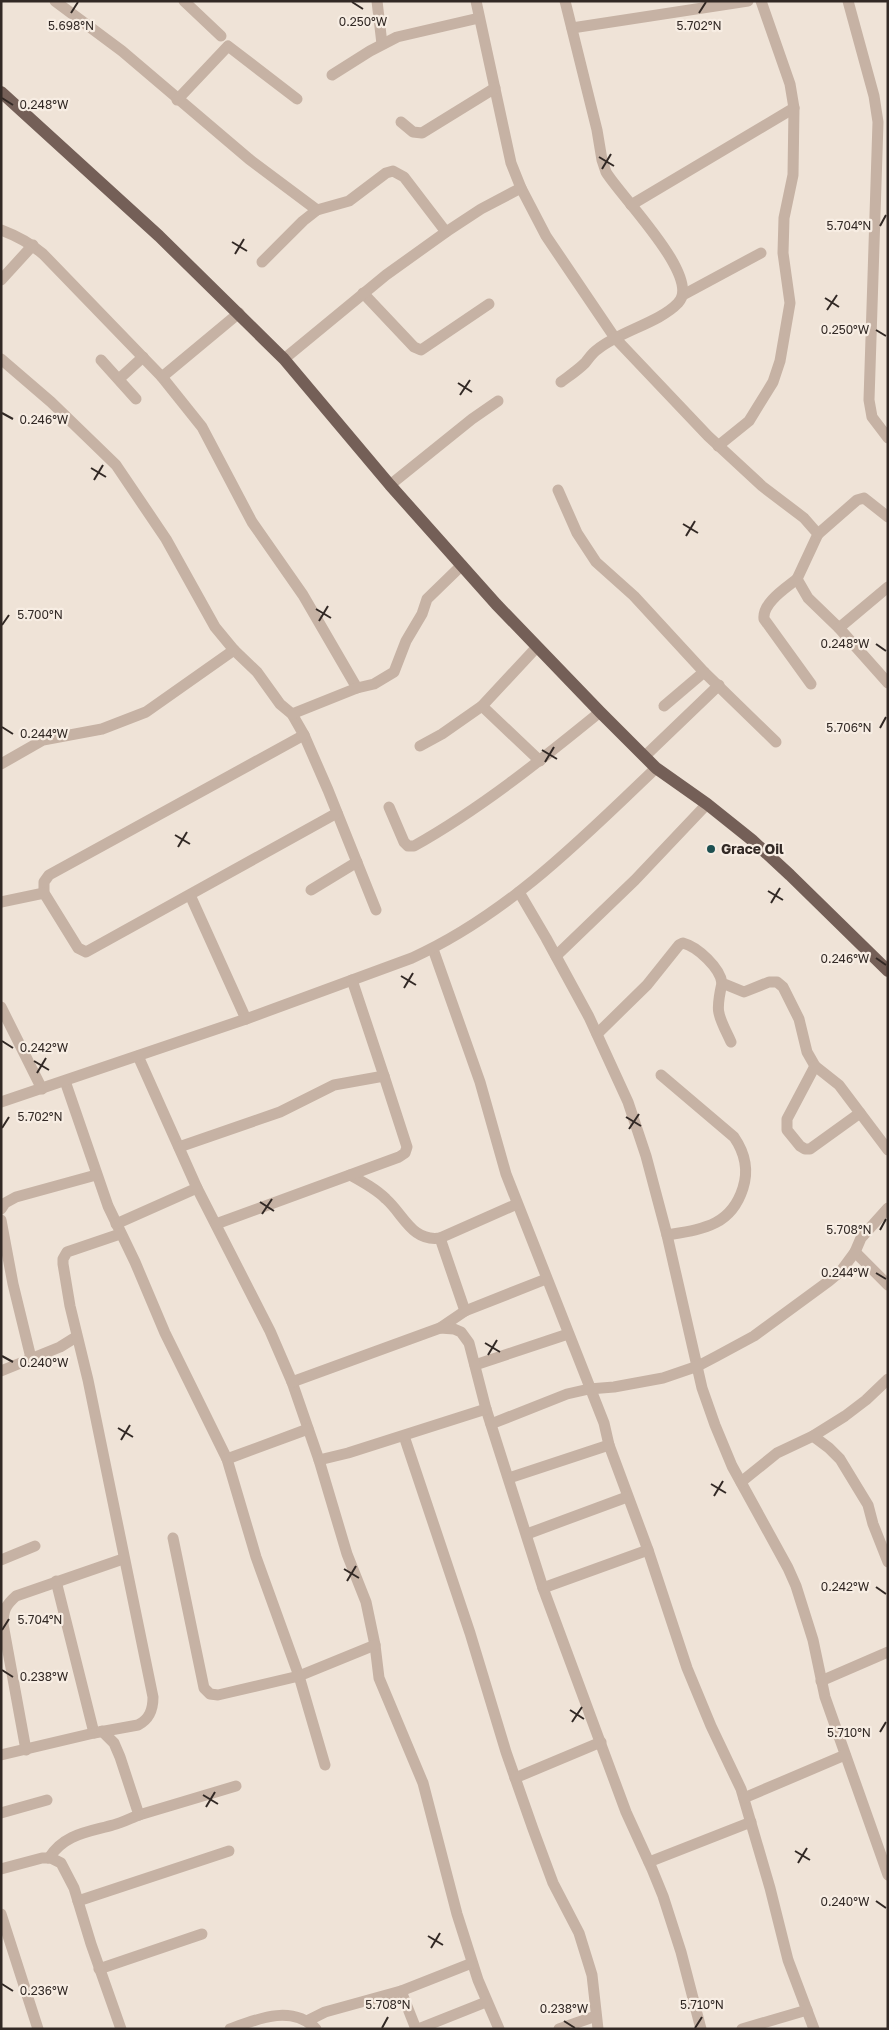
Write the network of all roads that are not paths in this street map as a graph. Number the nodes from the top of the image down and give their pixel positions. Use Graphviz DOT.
graph roads {
  1 [pos="55,1"];
  2 [pos="184,1"];
  3 [pos="377,1"];
  4 [pos="476,1"];
  5 [pos="565,1"];
  6 [pos="748,1"];
  7 [pos="761,1"];
  8 [pos="848,1"];
  9 [pos="479,18"];
  10 [pos="572,28"];
  11 [pos="221,36"];
  12 [pos="382,44"];
  13 [pos="332,74"];
  14 [pos="495,88"];
  15 [pos="1,92"];
  16 [pos="297,98"];
  17 [pos="177,100"];
  18 [pos="794,108"];
  19 [pos="401,122"];
  20 [pos="883,123"];
  21 [pos="521,188"];
  22 [pos="631,205"];
  23 [pos="317,210"];
  24 [pos="1,230"];
  25 [pos="446,232"];
  26 [pos="33,245"];
  27 [pos="761,254"];
  28 [pos="262,262"];
  29 [pos="1,280"];
  30 [pos="364,293"];
  31 [pos="683,295"];
  32 [pos="489,304"];
  33 [pos="239,313"];
  34 [pos="615,338"];
  35 [pos="143,357"];
  36 [pos="1,359"];
  37 [pos="284,359"];
  38 [pos="101,360"];
  39 [pos="162,377"];
  40 [pos="119,379"];
  41 [pos="561,382"];
  42 [pos="136,400"];
  43 [pos="498,401"];
  44 [pos="888,438"];
  45 [pos="718,446"];
  46 [pos="390,485"];
  47 [pos="558,490"];
  48 [pos="888,517"];
  49 [pos="818,534"];
  50 [pos="462,564"];
  51 [pos="797,578"];
  52 [pos="888,587"];
  53 [pos="839,628"];
  54 [pos="536,648"];
  55 [pos="234,650"];
  56 [pos="704,672"];
  57 [pos="888,683"];
  58 [pos="812,684"];
  59 [pos="719,685"];
  60 [pos="357,688"];
  61 [pos="482,706"];
  62 [pos="664,706"];
  63 [pos="600,712"];
  64 [pos="292,714"];
  65 [pos="304,735"];
  66 [pos="776,742"];
  67 [pos="420,746"];
  68 [pos="645,756"];
  69 [pos="540,761"];
  70 [pos="1,764"];
  71 [pos="656,768"];
  72 [pos="707,804"];
  73 [pos="389,807"];
  74 [pos="337,813"];
  75 [pos="358,862"];
  76 [pos="311,890"];
  77 [pos="518,892"];
  78 [pos="44,893"];
  79 [pos="190,895"];
  80 [pos="1,902"];
  81 [pos="376,910"];
  82 [pos="433,949"];
  83 [pos="556,956"];
  84 [pos="888,971"];
  85 [pos="352,980"];
  86 [pos="722,983"];
  87 [pos="1,1007"];
  88 [pos="246,1019"];
  89 [pos="597,1034"];
  90 [pos="731,1042"];
  91 [pos="138,1056"];
  92 [pos="815,1066"];
  93 [pos="384,1076"];
  94 [pos="661,1076"];
  95 [pos="65,1081"];
  96 [pos="42,1089"];
  97 [pos="1,1102"];
  98 [pos="860,1113"];
  99 [pos="179,1147"];
  100 [pos="888,1150"];
  101 [pos="96,1175"];
  102 [pos="350,1175"];
  103 [pos="197,1188"];
  104 [pos="517,1204"];
  105 [pos="888,1208"];
  106 [pos="1,1209"];
  107 [pos="1,1220"];
  108 [pos="216,1224"];
  109 [pos="118,1229"];
  110 [pos="667,1235"];
  111 [pos="440,1238"];
  112 [pos="855,1252"];
  113 [pos="546,1278"];
  114 [pos="888,1285"];
  115 [pos="465,1311"];
  116 [pos="440,1328"];
  117 [pos="568,1334"];
  118 [pos="76,1337"];
  119 [pos="32,1358"];
  120 [pos="476,1364"];
  121 [pos="698,1366"];
  122 [pos="1,1372"];
  123 [pos="888,1379"];
  124 [pos="292,1382"];
  125 [pos="589,1389"];
  126 [pos="486,1410"];
  127 [pos="491,1424"];
  128 [pos="308,1429"];
  129 [pos="404,1436"];
  130 [pos="813,1436"];
  131 [pos="609,1444"];
  132 [pos="227,1459"];
  133 [pos="319,1460"];
  134 [pos="509,1478"];
  135 [pos="741,1482"];
  136 [pos="627,1497"];
  137 [pos="527,1534"];
  138 [pos="173,1538"];
  139 [pos="35,1546"];
  140 [pos="648,1550"];
  141 [pos="123,1559"];
  142 [pos="1,1560"];
  143 [pos="888,1562"];
  144 [pos="56,1581"];
  145 [pos="543,1588"];
  146 [pos="375,1645"];
  147 [pos="888,1652"];
  148 [pos="299,1676"];
  149 [pos="821,1681"];
  150 [pos="98,1732"];
  151 [pos="601,1742"];
  152 [pos="26,1750"];
  153 [pos="845,1754"];
  154 [pos="1,1755"];
  155 [pos="325,1765"];
  156 [pos="515,1778"];
  157 [pos="236,1786"];
  158 [pos="744,1798"];
  159 [pos="47,1800"];
  160 [pos="1,1812"];
  161 [pos="139,1815"];
  162 [pos="751,1822"];
  163 [pos="229,1850"];
  164 [pos="49,1858"];
  165 [pos="650,1862"];
  166 [pos="1,1869"];
  167 [pos="888,1875"];
  168 [pos="78,1901"];
  169 [pos="1,1914"];
  170 [pos="202,1934"];
  171 [pos="472,1963"];
  172 [pos="99,1969"];
  173 [pos="401,1991"];
  174 [pos="486,2002"];
  175 [pos="807,2010"];
  176 [pos="596,2016"];
  177 [pos="306,2021"];
  178 [pos="38,2029"];
  179 [pos="121,2029"];
  180 [pos="230,2029"];
  181 [pos="316,2029"];
  182 [pos="417,2029"];
  183 [pos="499,2029"];
  184 [pos="558,2029"];
  185 [pos="598,2029"];
  186 [pos="700,2029"];
  187 [pos="742,2029"];
  188 [pos="814,2029"];
  1 -- 17 [label="street"];
  2 -- 11 [label="street"];
  3 -- 12 [label="street"];
  4 -- 9 [label="street"];
  5 -- 10 [label="street"];
  6 -- 10 [label="street"];
  7 -- 18 [label="street"];
  8 -- 20 [label="street"];
  9 -- 12 [label="street"];
  9 -- 14 [label="street"];
  10 -- 22 [label="street"];
  12 -- 13 [label="street"];
  14 -- 19 [label="street"];
  14 -- 21 [label="street"];
  15 -- 33 [label="main road"];
  16 -- 17 [label="street"];
  17 -- 23 [label="street"];
  18 -- 22 [label="street"];
  18 -- 45 [label="street"];
  20 -- 44 [label="street"];
  21 -- 25 [label="street"];
  21 -- 34 [label="street"];
  22 -- 31 [label="street"];
  23 -- 25 [label="street"];
  23 -- 28 [label="street"];
  24 -- 26 [label="street"];
  25 -- 30 [label="street"];
  26 -- 29 [label="street"];
  26 -- 35 [label="street"];
  27 -- 31 [label="street"];
  30 -- 32 [label="street"];
  30 -- 37 [label="street"];
  31 -- 34 [label="street"];
  33 -- 37 [label="main road"];
  33 -- 39 [label="street"];
  34 -- 41 [label="street"];
  34 -- 45 [label="street"];
  35 -- 39 [label="street"];
  35 -- 40 [label="street"];
  36 -- 55 [label="street"];
  37 -- 46 [label="main road"];
  38 -- 40 [label="street"];
  39 -- 60 [label="street"];
  40 -- 42 [label="street"];
  43 -- 46 [label="street"];
  45 -- 49 [label="street"];
  46 -- 50 [label="main road"];
  47 -- 56 [label="street"];
  48 -- 49 [label="street"];
  49 -- 51 [label="street"];
  50 -- 54 [label="main road"];
  50 -- 60 [label="street"];
  51 -- 53 [label="street"];
  51 -- 58 [label="street"];
  52 -- 53 [label="street"];
  53 -- 57 [label="street"];
  54 -- 61 [label="street"];
  54 -- 63 [label="main road"];
  55 -- 64 [label="street"];
  55 -- 70 [label="street"];
  56 -- 59 [label="street"];
  56 -- 62 [label="street"];
  59 -- 66 [label="street"];
  59 -- 68 [label="street"];
  60 -- 64 [label="street"];
  61 -- 67 [label="street"];
  61 -- 69 [label="street"];
  63 -- 68 [label="main road"];
  63 -- 69 [label="street"];
  64 -- 65 [label="street"];
  65 -- 74 [label="street"];
  65 -- 78 [label="street"];
  68 -- 71 [label="main road"];
  69 -- 73 [label="street"];
  71 -- 72 [label="main road"];
  71 -- 77 [label="street"];
  72 -- 83 [label="street"];
  72 -- 84 [label="main road"];
  74 -- 75 [label="street"];
  74 -- 79 [label="street"];
  75 -- 76 [label="street"];
  75 -- 81 [label="street"];
  77 -- 82 [label="street"];
  77 -- 83 [label="street"];
  78 -- 79 [label="street"];
  78 -- 80 [label="street"];
  79 -- 88 [label="street"];
  82 -- 85 [label="street"];
  82 -- 104 [label="street"];
  83 -- 89 [label="street"];
  85 -- 88 [label="street"];
  85 -- 93 [label="street"];
  86 -- 89 [label="street"];
  86 -- 90 [label="street"];
  86 -- 92 [label="street"];
  87 -- 96 [label="street"];
  88 -- 91 [label="street"];
  89 -- 110 [label="street"];
  91 -- 95 [label="street"];
  91 -- 99 [label="street"];
  92 -- 98 [label="street"];
  92 -- 98 [label="street"];
  93 -- 99 [label="street"];
  93 -- 102 [label="street"];
  94 -- 110 [label="street"];
  95 -- 96 [label="street"];
  95 -- 101 [label="street"];
  96 -- 97 [label="street"];
  98 -- 100 [label="street"];
  99 -- 103 [label="street"];
  101 -- 106 [label="street"];
  101 -- 109 [label="street"];
  102 -- 108 [label="street"];
  102 -- 111 [label="street"];
  103 -- 108 [label="street"];
  103 -- 109 [label="street"];
  104 -- 111 [label="street"];
  104 -- 113 [label="street"];
  105 -- 112 [label="street"];
  107 -- 119 [label="street"];
  108 -- 124 [label="street"];
  109 -- 118 [label="street"];
  109 -- 132 [label="street"];
  110 -- 121 [label="street"];
  111 -- 115 [label="street"];
  112 -- 114 [label="street"];
  112 -- 121 [label="street"];
  113 -- 115 [label="street"];
  113 -- 117 [label="street"];
  115 -- 116 [label="street"];
  116 -- 120 [label="street"];
  116 -- 124 [label="street"];
  117 -- 120 [label="street"];
  117 -- 125 [label="street"];
  118 -- 119 [label="street"];
  118 -- 141 [label="street"];
  119 -- 122 [label="street"];
  120 -- 126 [label="street"];
  121 -- 125 [label="street"];
  121 -- 135 [label="street"];
  123 -- 130 [label="street"];
  124 -- 128 [label="street"];
  125 -- 127 [label="street"];
  125 -- 131 [label="street"];
  126 -- 127 [label="street"];
  126 -- 129 [label="street"];
  127 -- 134 [label="street"];
  128 -- 132 [label="street"];
  128 -- 133 [label="street"];
  129 -- 133 [label="street"];
  129 -- 156 [label="street"];
  130 -- 135 [label="street"];
  130 -- 143 [label="street"];
  131 -- 134 [label="street"];
  131 -- 136 [label="street"];
  132 -- 148 [label="street"];
  133 -- 146 [label="street"];
  134 -- 137 [label="street"];
  135 -- 149 [label="street"];
  136 -- 137 [label="street"];
  136 -- 140 [label="street"];
  137 -- 145 [label="street"];
  138 -- 148 [label="street"];
  139 -- 142 [label="street"];
  140 -- 145 [label="street"];
  140 -- 158 [label="street"];
  141 -- 144 [label="street"];
  141 -- 150 [label="street"];
  144 -- 150 [label="street"];
  144 -- 152 [label="street"];
  145 -- 151 [label="street"];
  146 -- 148 [label="street"];
  146 -- 171 [label="street"];
  147 -- 149 [label="street"];
  148 -- 155 [label="street"];
  149 -- 153 [label="street"];
  150 -- 152 [label="street"];
  150 -- 161 [label="street"];
  151 -- 156 [label="street"];
  151 -- 165 [label="street"];
  152 -- 154 [label="street"];
  153 -- 158 [label="street"];
  153 -- 167 [label="street"];
  156 -- 176 [label="street"];
  157 -- 161 [label="street"];
  158 -- 162 [label="street"];
  159 -- 160 [label="street"];
  161 -- 164 [label="street"];
  162 -- 165 [label="street"];
  162 -- 175 [label="street"];
  163 -- 168 [label="street"];
  164 -- 166 [label="street"];
  164 -- 168 [label="street"];
  165 -- 186 [label="street"];
  168 -- 172 [label="street"];
  169 -- 178 [label="street"];
  170 -- 172 [label="street"];
  171 -- 173 [label="street"];
  171 -- 174 [label="street"];
  172 -- 179 [label="street"];
  173 -- 177 [label="street"];
  173 -- 182 [label="street"];
  174 -- 182 [label="street"];
  174 -- 183 [label="street"];
  175 -- 187 [label="street"];
  175 -- 188 [label="street"];
  176 -- 184 [label="street"];
  176 -- 185 [label="street"];
  177 -- 180 [label="street"];
  177 -- 181 [label="street"];
}
